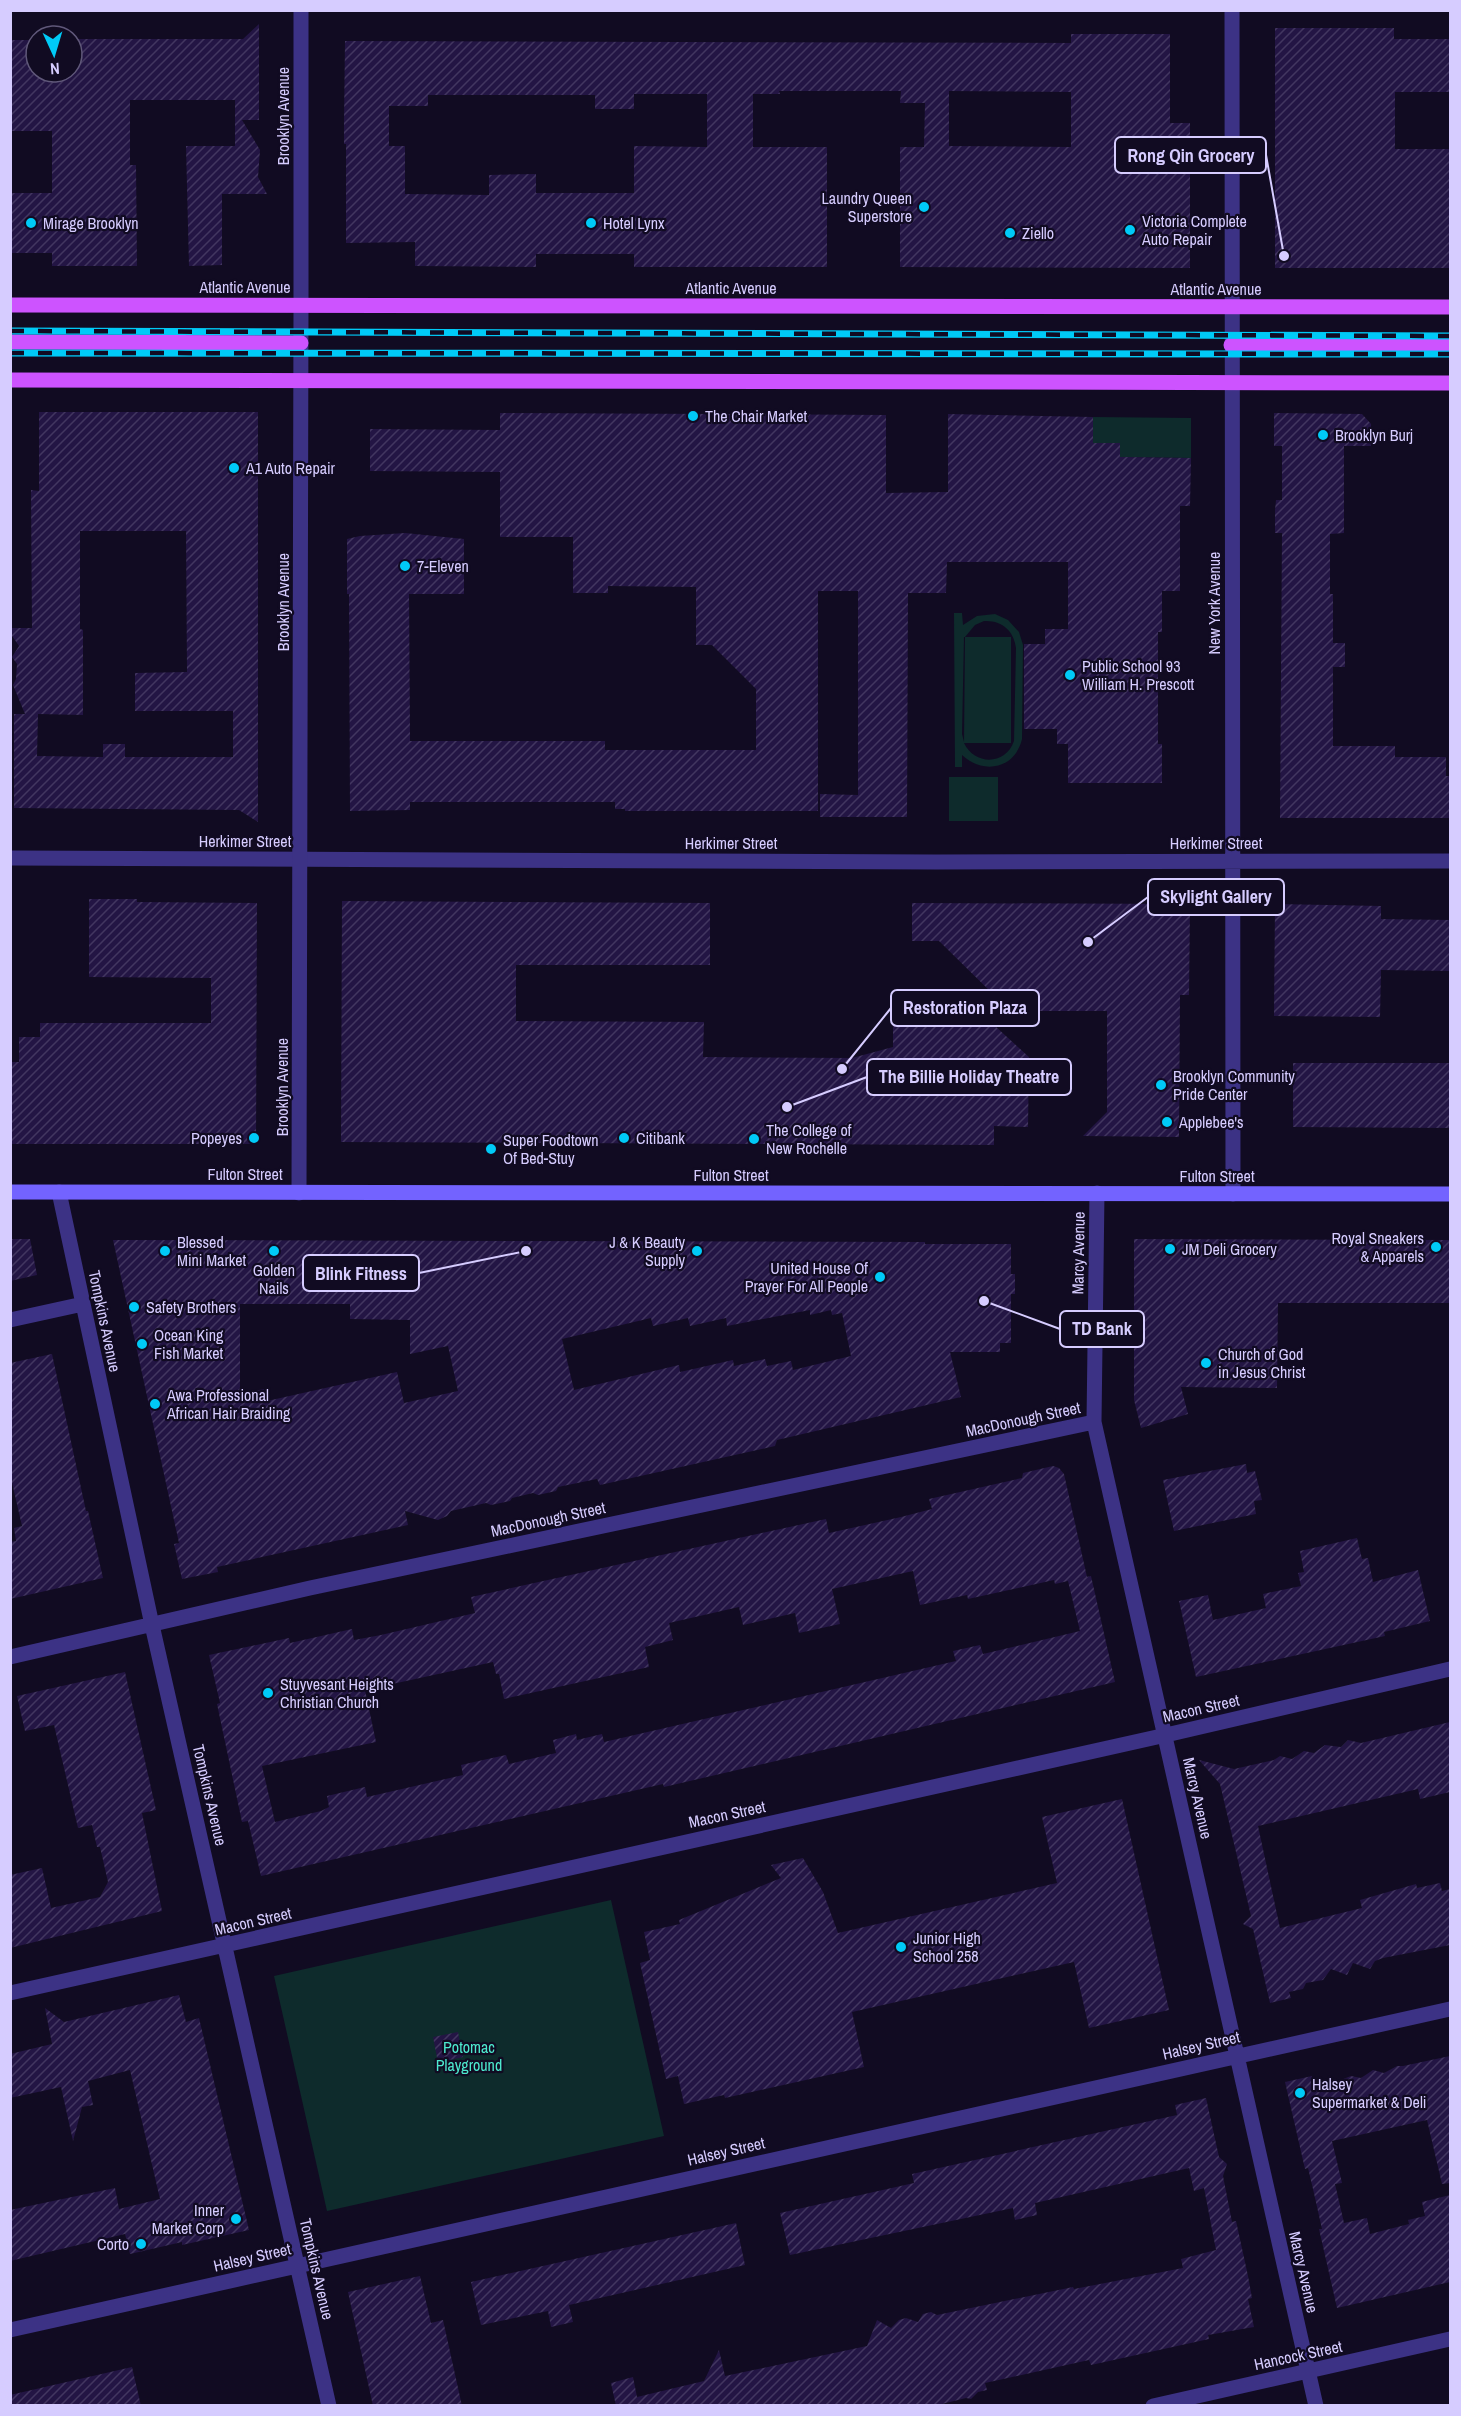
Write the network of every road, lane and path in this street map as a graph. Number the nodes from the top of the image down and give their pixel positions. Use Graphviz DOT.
graph roads {
  1 [pos="301,10"];
  2 [pos="1233,10"];
  3 [pos="10,305"];
  4 [pos="301,305"];
  5 [pos="1450,307"];
  6 [pos="1232,308"];
  7 [pos="10,342"];
  8 [pos="301,343"];
  9 [pos="1231,345"];
  10 [pos="1450,345"];
  11 [pos="10,380"];
  12 [pos="301,381"];
  13 [pos="1231,383"];
  14 [pos="1450,383"];
  15 [pos="10,858"];
  16 [pos="301,859"];
  17 [pos="1233,861"];
  18 [pos="1450,861"];
  19 [pos="10,1192"];
  20 [pos="59,1192"];
  21 [pos="299,1192"];
  22 [pos="1097,1193"];
  23 [pos="1233,1194"];
  24 [pos="1450,1194"];
  25 [pos="83,1304"];
  26 [pos="10,1320"];
  27 [pos="1094,1422"];
  28 [pos="153,1625"];
  29 [pos="10,1657"];
  30 [pos="1450,1669"];
  31 [pos="1166,1735"];
  32 [pos="227,1945"];
  33 [pos="10,1993"];
  34 [pos="1450,2009"];
  35 [pos="1238,2055"];
  36 [pos="298,2264"];
  37 [pos="10,2330"];
  38 [pos="1450,2339"];
  39 [pos="1308,2371"];
  40 [pos="329,2406"];
  41 [pos="1153,2406"];
  42 [pos="1316,2406"];
  1 -- 4 [label="street, Brooklyn Avenue"];
  2 -- 6 [label="street, New York Avenue"];
  3 -- 4 [label="main road, Atlantic Avenue"];
  4 -- 6 [label="main road, Atlantic Avenue"];
  4 -- 8 [label="street, Brooklyn Avenue"];
  5 -- 6 [label="main road, Atlantic Avenue"];
  6 -- 9 [label="street, New York Avenue"];
  7 -- 8 [label="main road"];
  8 -- 12 [label="street, Brooklyn Avenue"];
  9 -- 10 [label="main road"];
  9 -- 13 [label="street, New York Avenue"];
  11 -- 12 [label="main road"];
  12 -- 13 [label="main road"];
  12 -- 16 [label="street, Brooklyn Avenue"];
  13 -- 14 [label="main road"];
  13 -- 17 [label="street, New York Avenue"];
  15 -- 16 [label="street, Herkimer Street"];
  16 -- 17 [label="street, Herkimer Street"];
  16 -- 21 [label="street, Brooklyn Avenue"];
  17 -- 18 [label="street, Herkimer Street"];
  17 -- 23 [label="street, New York Avenue"];
  19 -- 20 [label="main road, Fulton Street"];
  20 -- 21 [label="main road, Fulton Street"];
  20 -- 25 [label="street, Tompkins Avenue"];
  21 -- 22 [label="main road, Fulton Street"];
  22 -- 23 [label="main road, Fulton Street"];
  22 -- 27 [label="street, Marcy Avenue"];
  23 -- 24 [label="main road, Fulton Street"];
  25 -- 26 [label="street"];
  25 -- 28 [label="street, Tompkins Avenue"];
  27 -- 28 [label="street, MacDonough Street"];
  27 -- 31 [label="street, Marcy Avenue"];
  28 -- 29 [label="street, MacDonough Street"];
  28 -- 32 [label="street, Tompkins Avenue"];
  30 -- 31 [label="street, Macon Street"];
  31 -- 32 [label="street, Macon Street"];
  31 -- 35 [label="street, Marcy Avenue"];
  32 -- 33 [label="street, Macon Street"];
  32 -- 36 [label="street, Tompkins Avenue"];
  34 -- 35 [label="street, Halsey Street"];
  35 -- 36 [label="street, Halsey Street"];
  35 -- 39 [label="street, Marcy Avenue"];
  36 -- 37 [label="street, Halsey Street"];
  36 -- 40 [label="street, Tompkins Avenue"];
  38 -- 39 [label="street, Hancock Street"];
  39 -- 41 [label="street, Hancock Street"];
  39 -- 42 [label="street, Marcy Avenue"];
}
